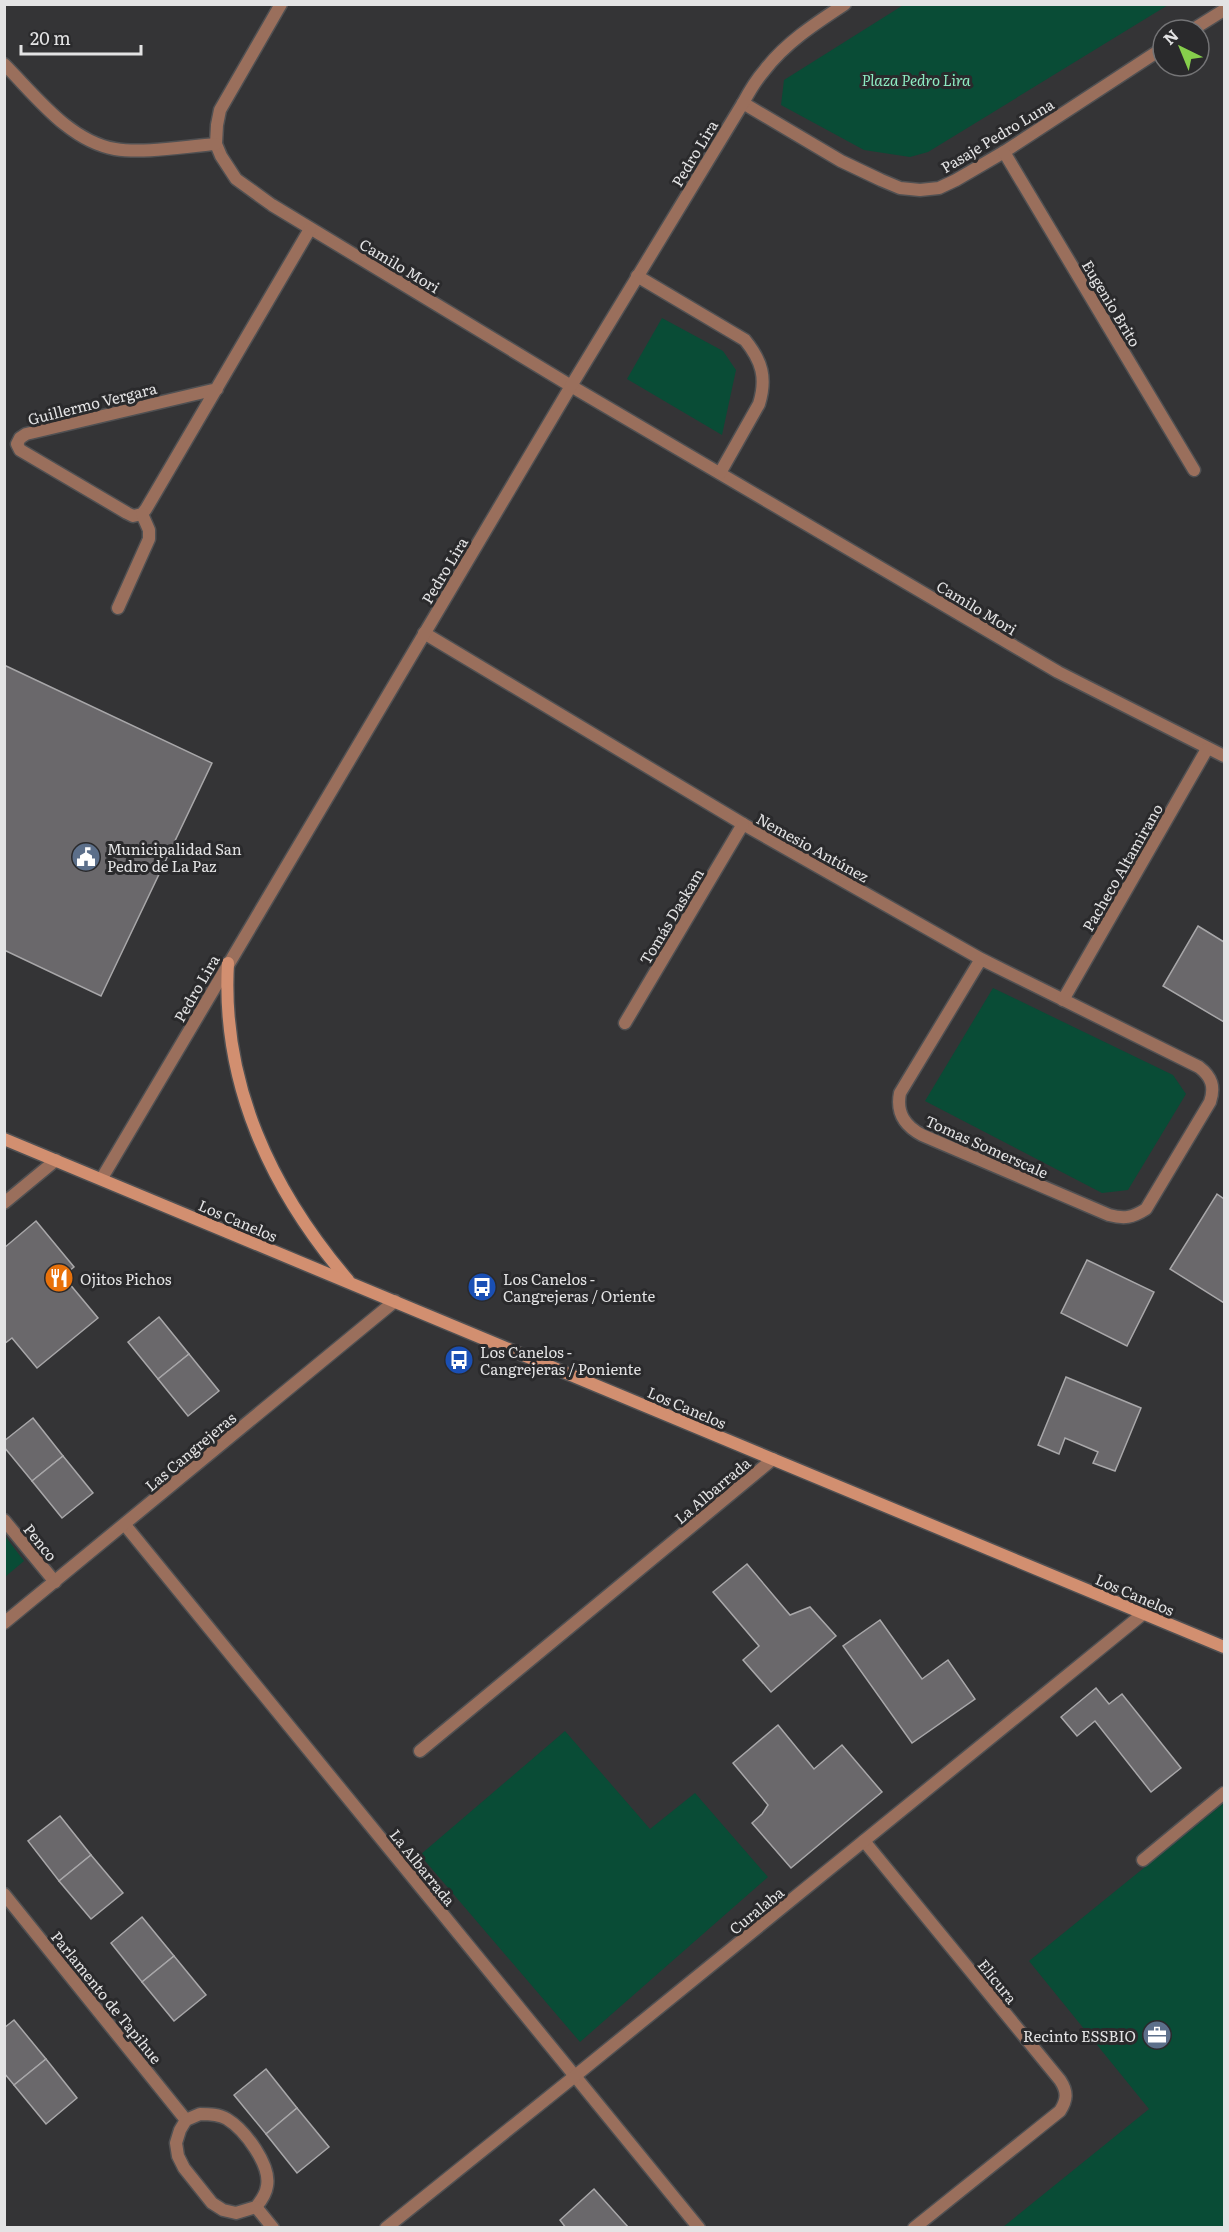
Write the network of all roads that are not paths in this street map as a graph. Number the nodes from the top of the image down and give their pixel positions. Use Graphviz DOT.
graph roads {
  1 [pos="281,4"];
  2 [pos="845,4"];
  3 [pos="1224,10"];
  4 [pos="1211,18"];
  5 [pos="1151,56"];
  6 [pos="4,64"];
  7 [pos="743,103"];
  8 [pos="216,144"];
  9 [pos="1005,152"];
  10 [pos="310,229"];
  11 [pos="637,276"];
  12 [pos="571,386"];
  13 [pos="217,388"];
  14 [pos="1194,470"];
  15 [pos="720,473"];
  16 [pos="142,514"];
  17 [pos="118,608"];
  18 [pos="424,633"];
  19 [pos="1207,749"];
  20 [pos="1224,756"];
  21 [pos="742,824"];
  22 [pos="981,959"];
  23 [pos="228,963"];
  24 [pos="1063,1000"];
  25 [pos="625,1023"];
  26 [pos="1199,1066"];
  27 [pos="4,1139"];
  28 [pos="56,1160"];
  29 [pos="102,1179"];
  30 [pos="4,1203"];
  31 [pos="350,1283"];
  32 [pos="395,1301"];
  33 [pos="773,1459"];
  34 [pos="4,1520"];
  35 [pos="124,1525"];
  36 [pos="55,1582"];
  37 [pos="1144,1613"];
  38 [pos="4,1623"];
  39 [pos="1224,1647"];
  40 [pos="420,1751"];
  41 [pos="1224,1793"];
  42 [pos="864,1841"];
  43 [pos="1143,1860"];
  44 [pos="4,1894"];
  45 [pos="575,2076"];
  46 [pos="186,2120"];
  47 [pos="256,2207"];
  48 [pos="273,2228"];
  49 [pos="386,2228"];
  50 [pos="699,2228"];
  51 [pos="914,2228"];
  1 -- 8 [label="street"];
  2 -- 7 [label="street, Pedro Lira"];
  3 -- 4 [label="street"];
  5 -- 9 [label="street, Pasaje Pedro Luna"];
  6 -- 8 [label="street"];
  7 -- 9 [label="street, Pasaje Pedro Luna"];
  7 -- 11 [label="street, Pedro Lira"];
  8 -- 10 [label="street, Camilo Mori"];
  9 -- 14 [label="street, Eugenio Brito"];
  10 -- 12 [label="street, Camilo Mori"];
  10 -- 13 [label="street"];
  11 -- 12 [label="street, Pedro Lira"];
  11 -- 15 [label="street"];
  12 -- 15 [label="street, Camilo Mori"];
  12 -- 18 [label="street, Pedro Lira"];
  13 -- 16 [label="street"];
  13 -- 16 [label="street, Guillermo Vergara"];
  15 -- 19 [label="street, Camilo Mori"];
  16 -- 17 [label="street"];
  18 -- 21 [label="street, Nemesio Antúnez"];
  18 -- 23 [label="street, Pedro Lira"];
  19 -- 20 [label="street, Camilo Mori"];
  19 -- 24 [label="street, Pacheco Altamirano"];
  21 -- 22 [label="street, Nemesio Antúnez"];
  21 -- 25 [label="street, Tomás Daskam"];
  22 -- 24 [label="street, Nemesio Antúnez"];
  22 -- 26 [label="street, Tomas Somerscale"];
  23 -- 29 [label="street, Pedro Lira"];
  23 -- 31 [label="main road"];
  24 -- 26 [label="street, Nemesio Antúnez"];
  27 -- 28 [label="main road, Los Canelos"];
  28 -- 29 [label="main road, Los Canelos"];
  28 -- 30 [label="street"];
  29 -- 31 [label="main road, Los Canelos"];
  31 -- 32 [label="main road, Los Canelos"];
  32 -- 33 [label="main road, Los Canelos"];
  32 -- 35 [label="street, Las Cangrejeras"];
  33 -- 37 [label="main road, Los Canelos"];
  33 -- 40 [label="street, La Albarrada"];
  34 -- 36 [label="street, Penco"];
  35 -- 36 [label="street, Las Cangrejeras"];
  35 -- 45 [label="street, La Albarrada"];
  36 -- 38 [label="street, Las Cangrejeras"];
  37 -- 39 [label="main road, Los Canelos"];
  37 -- 42 [label="street, Curalaba"];
  41 -- 43 [label="street"];
  42 -- 45 [label="street, Curalaba"];
  42 -- 51 [label="street, Elicura"];
  44 -- 46 [label="street, Parlamento de Tapihue"];
  45 -- 49 [label="street, Curalaba"];
  45 -- 50 [label="street, La Albarrada"];
  46 -- 47 [label="street"];
  46 -- 47 [label="street"];
  47 -- 48 [label="street"];
}
